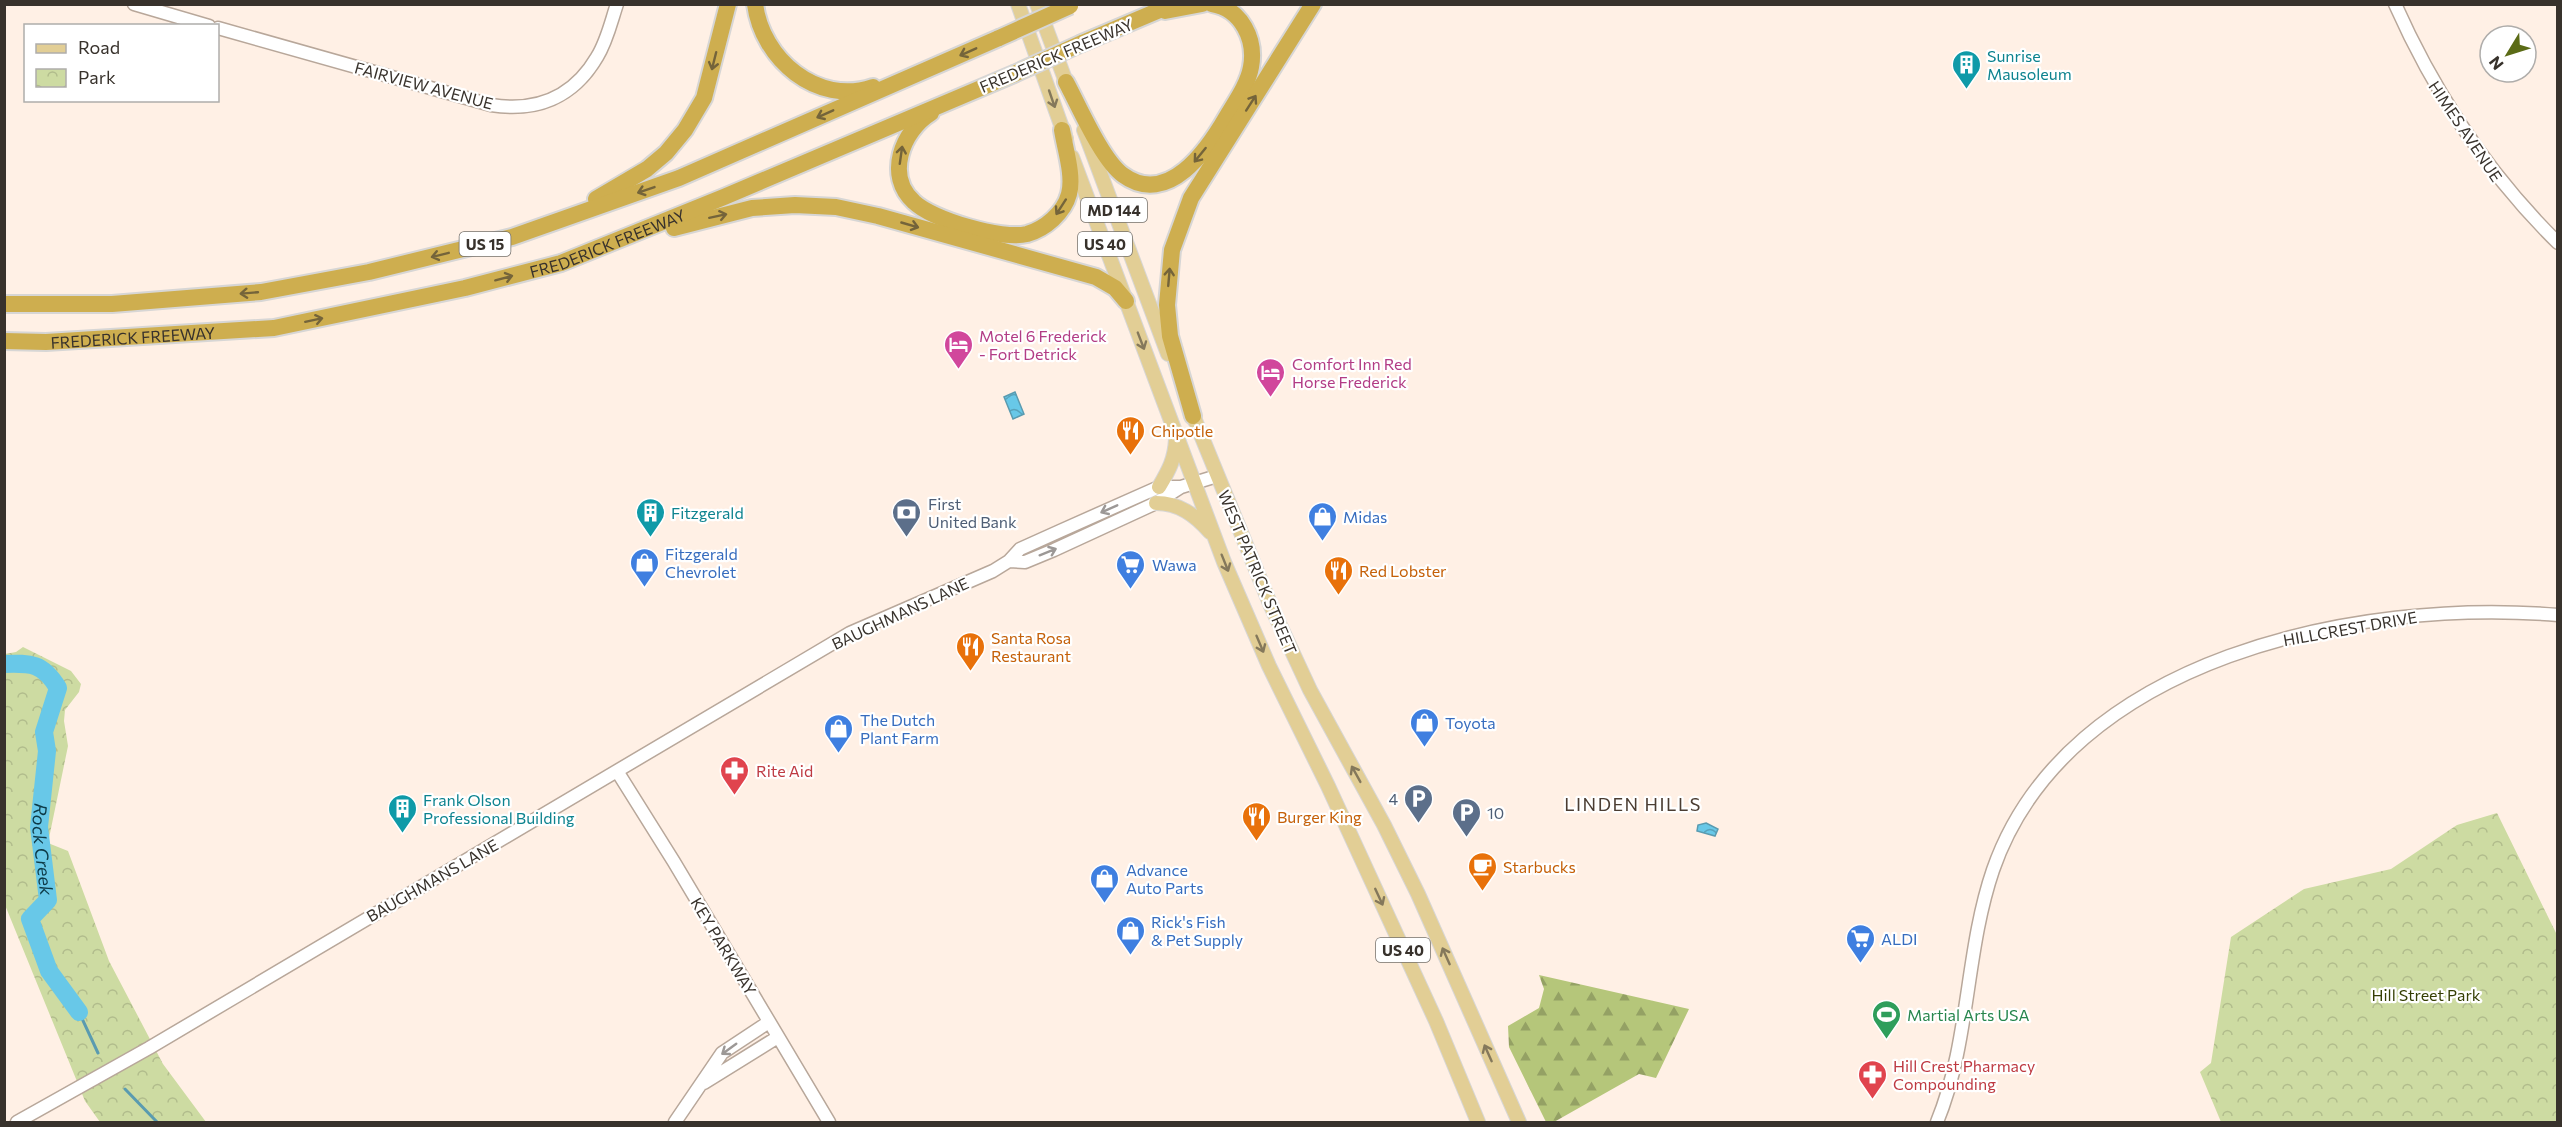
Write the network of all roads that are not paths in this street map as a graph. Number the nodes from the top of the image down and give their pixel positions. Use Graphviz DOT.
graph roads {
  1 [pos="134,4"];
  2 [pos="617,4"];
  3 [pos="728,4"];
  4 [pos="755,4"];
  5 [pos="1018,4"];
  6 [pos="1037,4"];
  7 [pos="1174,4"];
  8 [pos="1202,4"];
  9 [pos="1212,4"];
  10 [pos="1313,4"];
  11 [pos="2395,4"];
  12 [pos="1072,5"];
  13 [pos="1156,13"];
  14 [pos="202,24"];
  15 [pos="219,28"];
  16 [pos="937,65"];
  17 [pos="1066,82"];
  18 [pos="958,96"];
  19 [pos="1062,130"];
  20 [pos="512,237"];
  21 [pos="2558,243"];
  22 [pos="561,263"];
  23 [pos="1126,301"];
  24 [pos="4,304"];
  25 [pos="4,341"];
  26 [pos="1193,416"];
  27 [pos="1176,434"];
  28 [pos="1217,476"];
  29 [pos="1187,485"];
  30 [pos="1159,487"];
  31 [pos="1156,503"];
  32 [pos="1214,536"];
  33 [pos="1009,561"];
  34 [pos="2558,615"];
  35 [pos="617,771"];
  36 [pos="769,1022"];
  37 [pos="778,1037"];
  38 [pos="698,1086"];
  39 [pos="17,1122"];
  40 [pos="675,1122"];
  41 [pos="829,1122"];
  42 [pos="1478,1122"];
  43 [pos="1519,1122"];
  44 [pos="1937,1122"];
  1 -- 14 [label="street"];
  2 -- 15 [label="street, FAIRVIEW AVENUE"];
  3 -- 20 [label="highway, one-way"];
  4 -- 16 [label="highway"];
  5 -- 19 [label="main road, WEST PATRICK STREET / US 40, one-way"];
  6 -- 17 [label="main road, WEST PATRICK STREET / MD 144"];
  7 -- 13 [label="highway, FREDERICK FREEWAY / US 15"];
  8 -- 13 [label="highway"];
  9 -- 17 [label="highway, one-way"];
  26 -- 10 [label="highway, US 40, one-way"];
  11 -- 21 [label="street, HIMES AVENUE"];
  12 -- 16 [label="highway, FREDERICK FREEWAY / US 15, one-way, bridge"];
  13 -- 18 [label="highway, FREDERICK FREEWAY / US 15, bridge"];
  16 -- 20 [label="highway, FREDERICK FREEWAY / US 15, one-way"];
  17 -- 26 [label="main road, WEST PATRICK STREET / MD 144"];
  19 -- 18 [label="highway, one-way"];
  18 -- 22 [label="highway, FREDERICK FREEWAY / US 15"];
  19 -- 23 [label="main road, WEST PATRICK STREET / US 40"];
  20 -- 24 [label="highway, FREDERICK FREEWAY / US 15, one-way"];
  22 -- 23 [label="highway, one-way"];
  25 -- 22 [label="highway, FREDERICK FREEWAY / US 15, one-way"];
  23 -- 27 [label="main road, WEST PATRICK STREET / US 40, one-way"];
  26 -- 28 [label="main road, WEST PATRICK STREET / US 40"];
  27 -- 29 [label="main road, WEST PATRICK STREET / US 40"];
  27 -- 30 [label="main road"];
  28 -- 29 [label="street, BAUGHMANS LANE"];
  43 -- 28 [label="main road, WEST PATRICK STREET / US 40, one-way"];
  29 -- 30 [label="street, BAUGHMANS LANE"];
  29 -- 31 [label="street, BAUGHMANS LANE"];
  29 -- 32 [label="main road, WEST PATRICK STREET / US 40"];
  30 -- 33 [label="street, BAUGHMANS LANE, one-way"];
  31 -- 32 [label="main road"];
  33 -- 31 [label="street, BAUGHMANS LANE, one-way"];
  32 -- 42 [label="main road, WEST PATRICK STREET / US 40, one-way"];
  33 -- 35 [label="street, BAUGHMANS LANE"];
  34 -- 44 [label="street, HILLCREST DRIVE"];
  35 -- 36 [label="street, KEY PARKWAY"];
  35 -- 39 [label="street, BAUGHMANS LANE"];
  36 -- 37 [label="street, KEY PARKWAY"];
  36 -- 38 [label="street, one-way"];
  37 -- 38 [label="street"];
  37 -- 41 [label="street, KEY PARKWAY"];
  38 -- 40 [label="street"];
}
